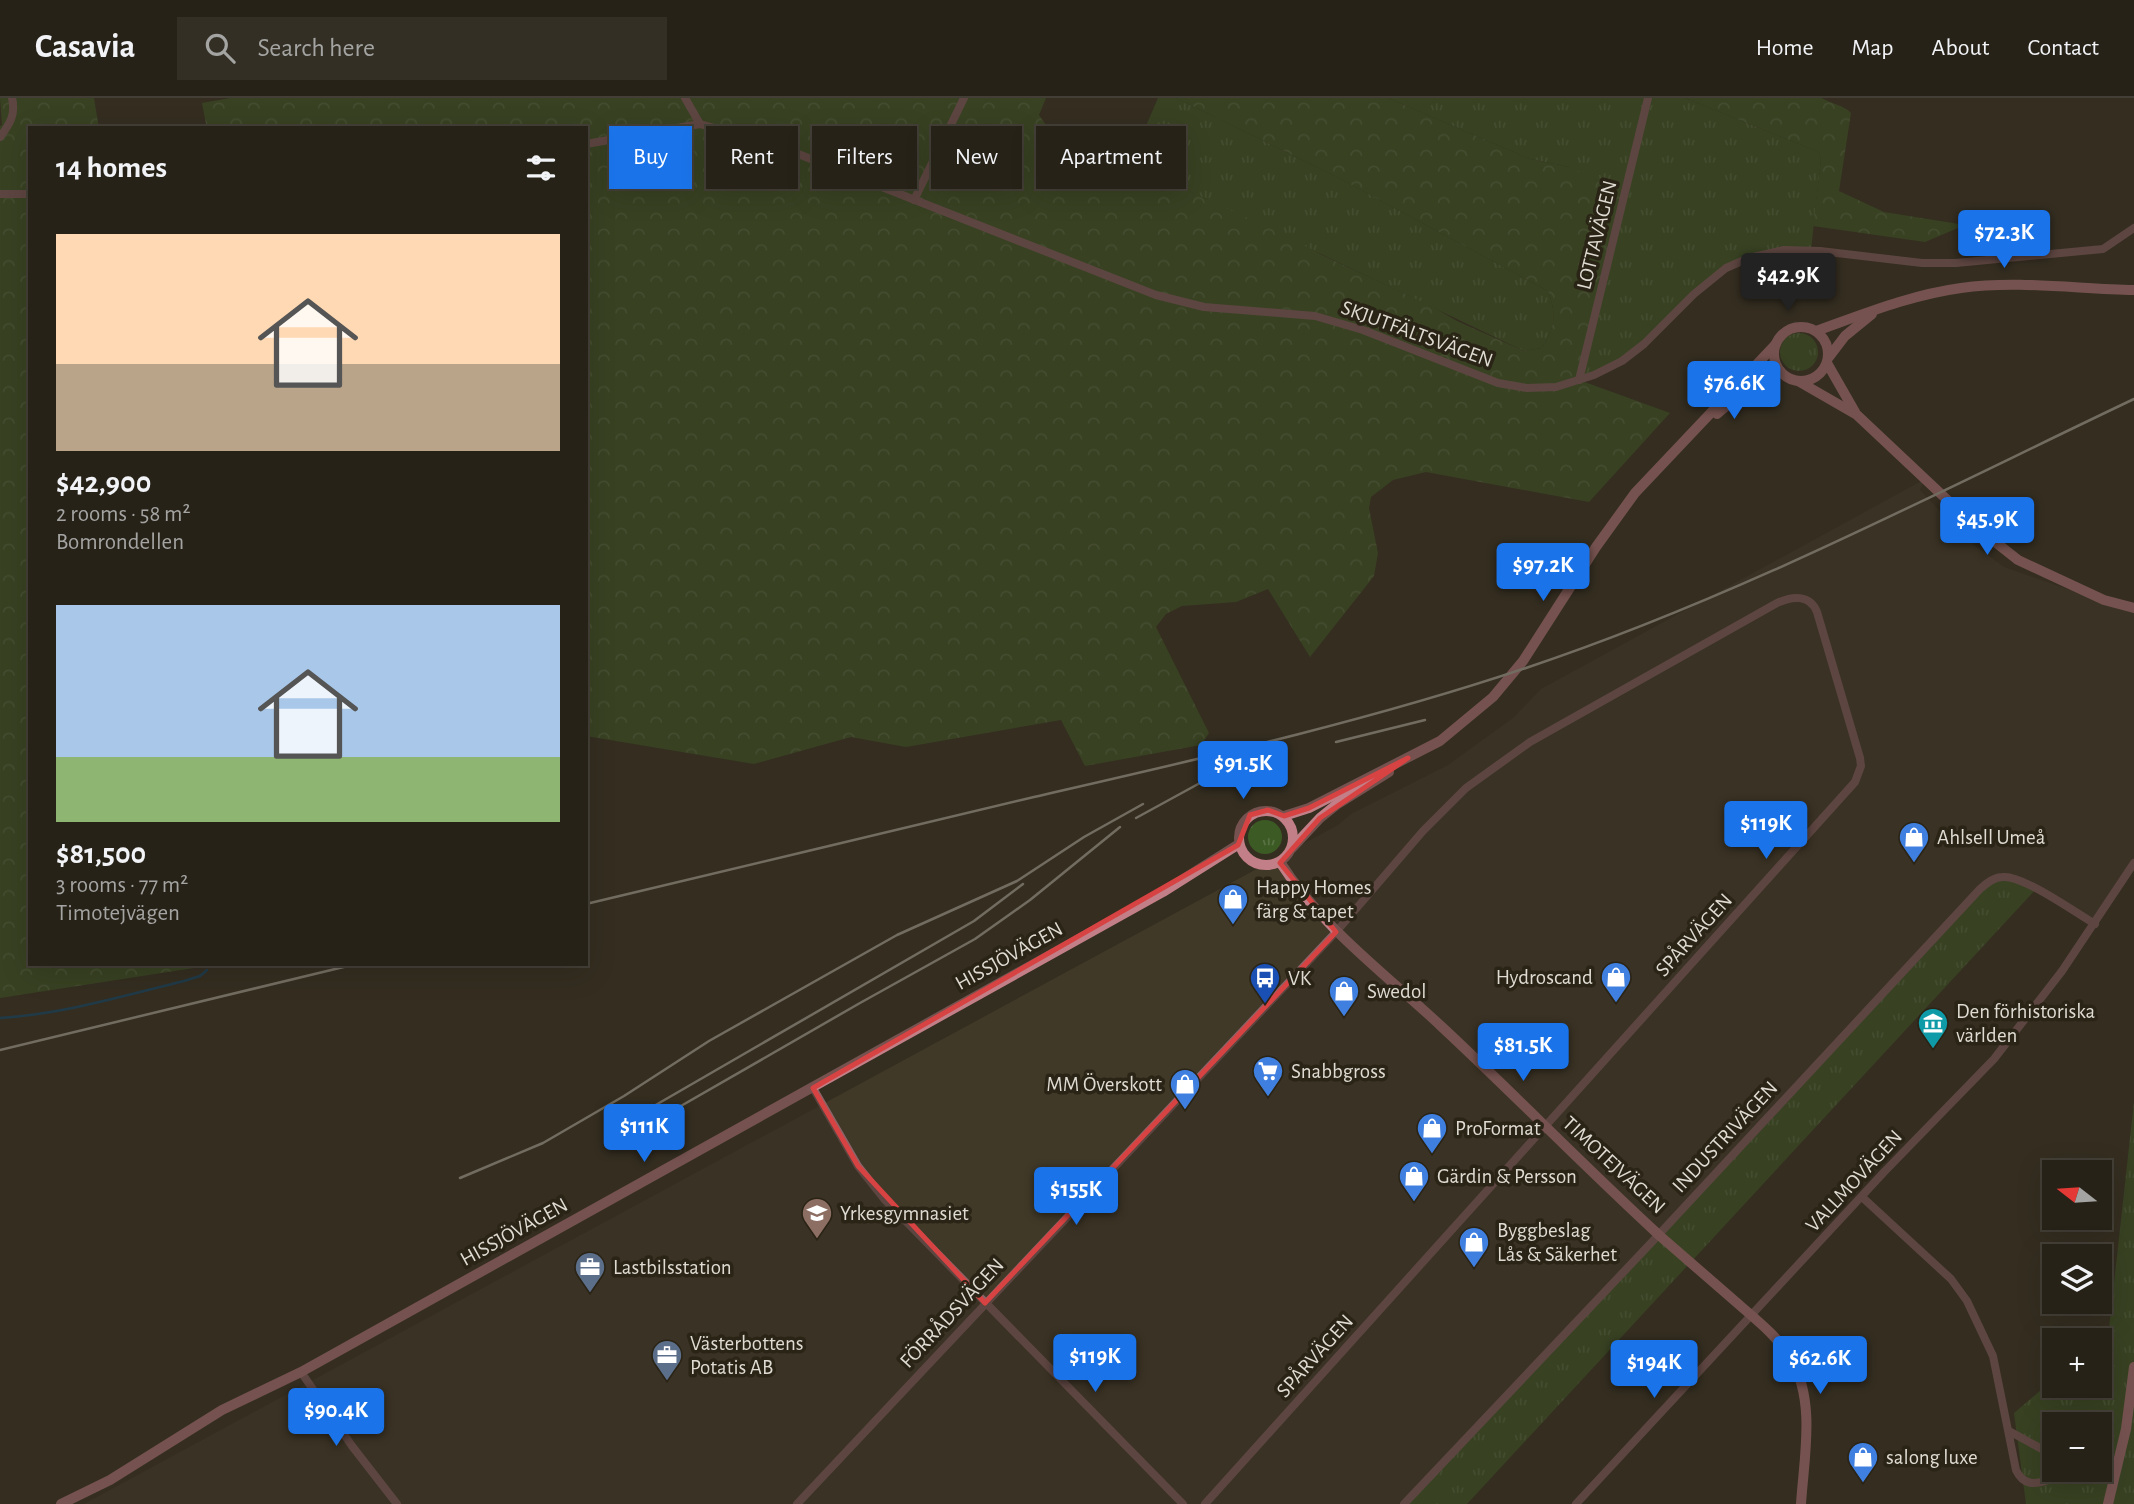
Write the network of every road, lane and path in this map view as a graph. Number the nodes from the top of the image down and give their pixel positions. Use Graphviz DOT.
graph roads {
  1 [pos="12,98"];
  2 [pos="685,98"];
  3 [pos="964,98"];
  4 [pos="1648,98"];
  5 [pos="700,124"];
  6 [pos="0,136"];
  7 [pos="588,145"];
  8 [pos="0,194"];
  9 [pos="28,194"];
  10 [pos="914,200"];
  11 [pos="2134,228"];
  12 [pos="2134,290"];
  13 [pos="1880,307"];
  14 [pos="1816,331"];
  15 [pos="1776,344"];
  16 [pos="1828,360"];
  17 [pos="1780,371"];
  18 [pos="1579,380"];
  19 [pos="1798,381"];
  20 [pos="1857,415"];
  21 [pos="1675,450"];
  22 [pos="2134,608"];
  23 [pos="1408,758"];
  24 [pos="1284,816"];
  25 [pos="1239,844"];
  26 [pos="1292,848"];
  27 [pos="1280,862"];
  28 [pos="2134,863"];
  29 [pos="2095,924"];
  30 [pos="1336,932"];
  31 [pos="813,1088"];
  32 [pos="1545,1127"];
  33 [pos="1862,1197"];
  34 [pos="1659,1234"];
  35 [pos="985,1303"];
  36 [pos="1752,1316"];
  37 [pos="2134,1367"];
  38 [pos="301,1372"];
  39 [pos="2009,1431"];
  40 [pos="61,1504"];
  41 [pos="397,1504"];
  42 [pos="797,1504"];
  43 [pos="1183,1504"];
  44 [pos="1205,1504"];
  45 [pos="1404,1504"];
  46 [pos="1576,1504"];
  47 [pos="1801,1504"];
  48 [pos="2108,1504"];
  1 -- 6 [label="street"];
  2 -- 5 [label="street"];
  3 -- 10 [label="street"];
  4 -- 18 [label="street, LOTTAVÄGEN"];
  5 -- 7 [label="street"];
  5 -- 10 [label="street, SKJUTFÄLTSVÄGEN"];
  8 -- 9 [label="street"];
  10 -- 18 [label="street, SKJUTFÄLTSVÄGEN"];
  11 -- 18 [label="street, SKJUTFÄLTSVÄGEN"];
  12 -- 13 [label="main road"];
  13 -- 14 [label="main road"];
  13 -- 16 [label="main road"];
  14 -- 15 [label="main road"];
  14 -- 16 [label="main road"];
  15 -- 17 [label="main road"];
  15 -- 21 [label="main road"];
  16 -- 19 [label="main road"];
  16 -- 20 [label="main road"];
  17 -- 19 [label="main road"];
  17 -- 21 [label="main road"];
  19 -- 20 [label="main road"];
  20 -- 22 [label="main road"];
  21 -- 23 [label="main road"];
  23 -- 24 [label="main road"];
  23 -- 26 [label="main road"];
  24 -- 25 [label="main road"];
  24 -- 26 [label="main road"];
  25 -- 27 [label="main road"];
  25 -- 31 [label="main road, HISSJÖVÄGEN"];
  26 -- 27 [label="main road"];
  27 -- 30 [label="main road, TIMOTEJVÄGEN"];
  28 -- 29 [label="street, VALLMOVÄGEN"];
  29 -- 33 [label="street, VALLMOVÄGEN"];
  29 -- 34 [label="street, INDUSTRIVÄGEN"];
  30 -- 32 [label="main road, TIMOTEJVÄGEN"];
  30 -- 32 [label="street, SPÅRVÄGEN"];
  30 -- 35 [label="street, FÖRRÅDSVÄGEN"];
  31 -- 35 [label="street"];
  31 -- 38 [label="main road, HISSJÖVÄGEN"];
  32 -- 34 [label="main road, TIMOTEJVÄGEN"];
  32 -- 44 [label="street, SPÅRVÄGEN"];
  33 -- 36 [label="street, VALLMOVÄGEN"];
  33 -- 39 [label="street"];
  34 -- 36 [label="main road, TIMOTEJVÄGEN"];
  34 -- 45 [label="street, INDUSTRIVÄGEN"];
  35 -- 42 [label="street, FÖRRÅDSVÄGEN"];
  35 -- 43 [label="street"];
  36 -- 46 [label="street, VALLMOVÄGEN"];
  36 -- 47 [label="main road, TIMOTEJVÄGEN"];
  37 -- 48 [label="main road"];
  38 -- 40 [label="main road, HISSJÖVÄGEN"];
  38 -- 41 [label="street"];
  39 -- 39 [label="street"];
}
